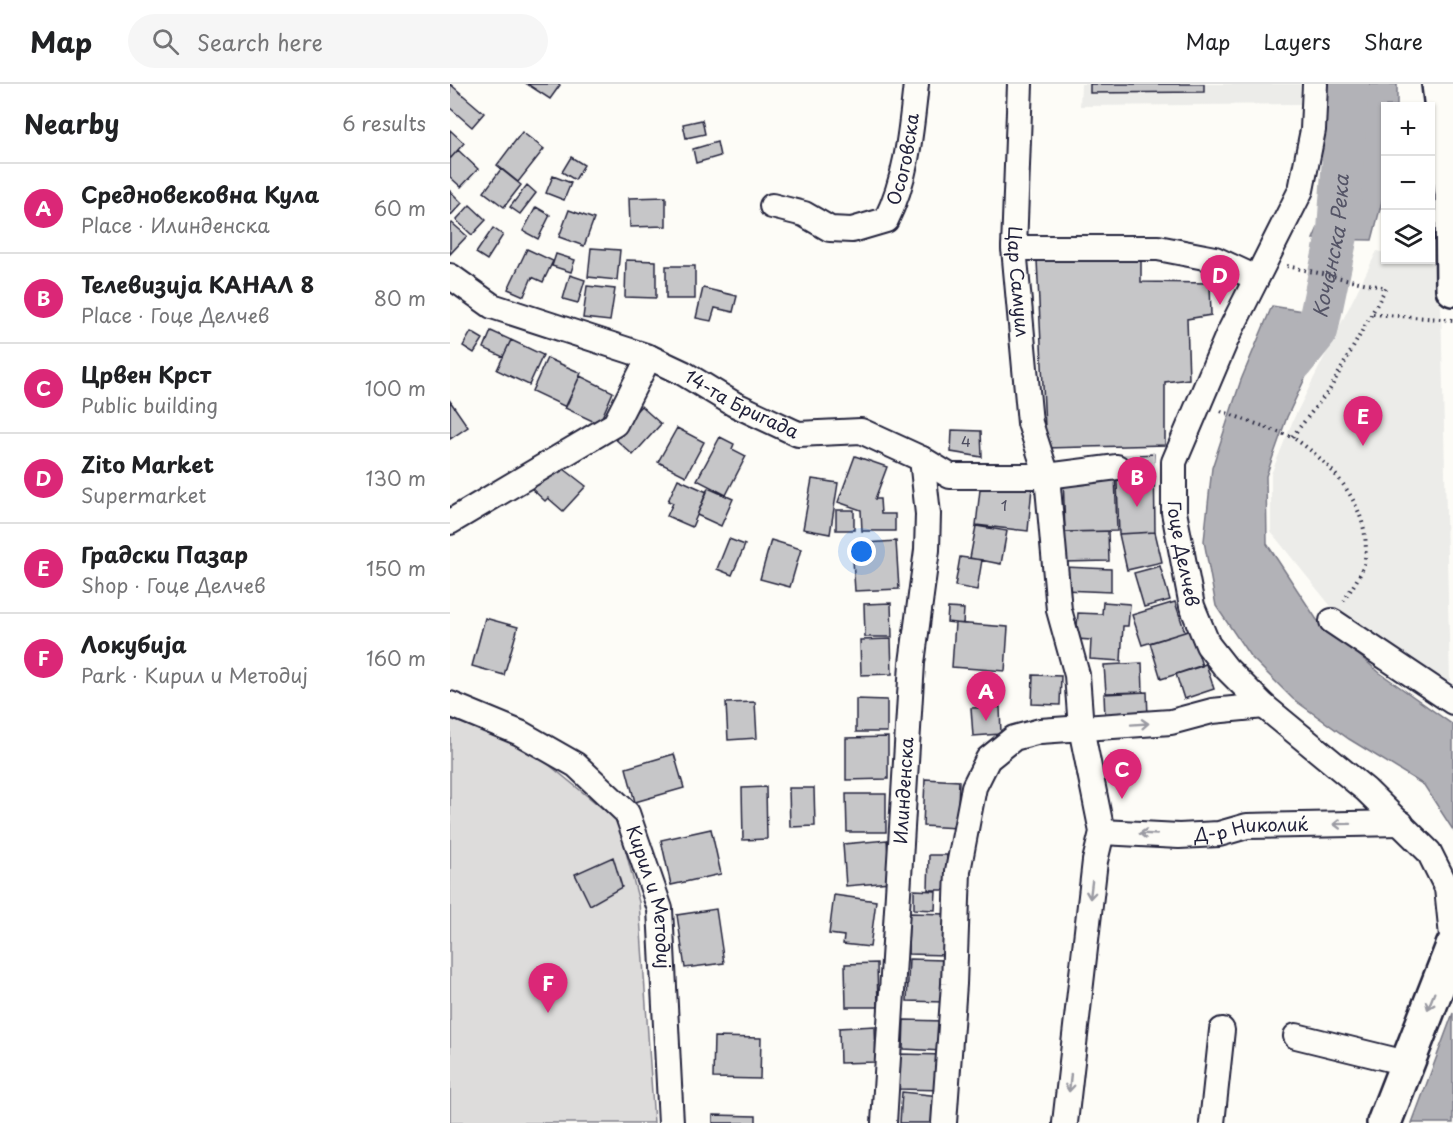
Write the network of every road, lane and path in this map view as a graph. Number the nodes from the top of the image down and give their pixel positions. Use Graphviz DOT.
graph roads {
  1 [pos="916,84"];
  2 [pos="1020,84"];
  3 [pos="1315,84"];
  4 [pos="1444,87"];
  5 [pos="772,206"];
  6 [pos="1014,248"];
  7 [pos="1261,269"];
  8 [pos="450,276"];
  9 [pos="1453,289"];
  10 [pos="1373,314"];
  11 [pos="1453,320"];
  12 [pos="649,357"];
  13 [pos="1200,403"];
  14 [pos="1292,437"];
  15 [pos="922,459"];
  16 [pos="1117,467"];
  17 [pos="1047,476"];
  18 [pos="450,522"];
  19 [pos="1332,621"];
  20 [pos="1453,702"];
  21 [pos="450,704"];
  22 [pos="1264,706"];
  23 [pos="1081,728"];
  24 [pos="1401,823"];
  25 [pos="1102,832"];
  26 [pos="1453,946"];
  27 [pos="1222,1030"];
  28 [pos="1296,1036"];
  29 [pos="1406,1063"];
  30 [pos="671,1123"];
  31 [pos="884,1123"];
  32 [pos="944,1123"];
  33 [pos="1065,1123"];
  34 [pos="1212,1123"];
  35 [pos="1384,1123"];
  1 -- 5 [label="street, Осоговска"];
  2 -- 6 [label="street, Цар Самуил"];
  3 -- 7 [label="street, Гоце Делчев"];
  4 -- 9 [label="street"];
  6 -- 7 [label="street"];
  6 -- 17 [label="street, Цар Самуил"];
  7 -- 10 [label="path"];
  7 -- 13 [label="street, Гоце Делчев"];
  8 -- 12 [label="street, 14-та Бригада"];
  10 -- 11 [label="path"];
  10 -- 14 [label="path"];
  12 -- 15 [label="street, 14-та Бригада"];
  12 -- 18 [label="street"];
  13 -- 14 [label="path"];
  13 -- 22 [label="street, Гоце Делчев"];
  14 -- 19 [label="path"];
  15 -- 17 [label="street, 14-та Бригада"];
  15 -- 31 [label="street, Илинденска"];
  16 -- 17 [label="street, 14-та Бригада"];
  17 -- 23 [label="street"];
  19 -- 20 [label="street"];
  21 -- 30 [label="street, Кирил и Методиј"];
  23 -- 22 [label="street, one-way"];
  22 -- 24 [label="street, Гоце Делчев"];
  23 -- 25 [label="street"];
  23 -- 32 [label="street"];
  24 -- 25 [label="street, Д-р Николиќ, one-way"];
  24 -- 26 [label="street, Гоце Делчев"];
  25 -- 33 [label="street, one-way"];
  26 -- 29 [label="street, one-way"];
  27 -- 34 [label="street"];
  28 -- 29 [label="street"];
  29 -- 35 [label="street"];
}
